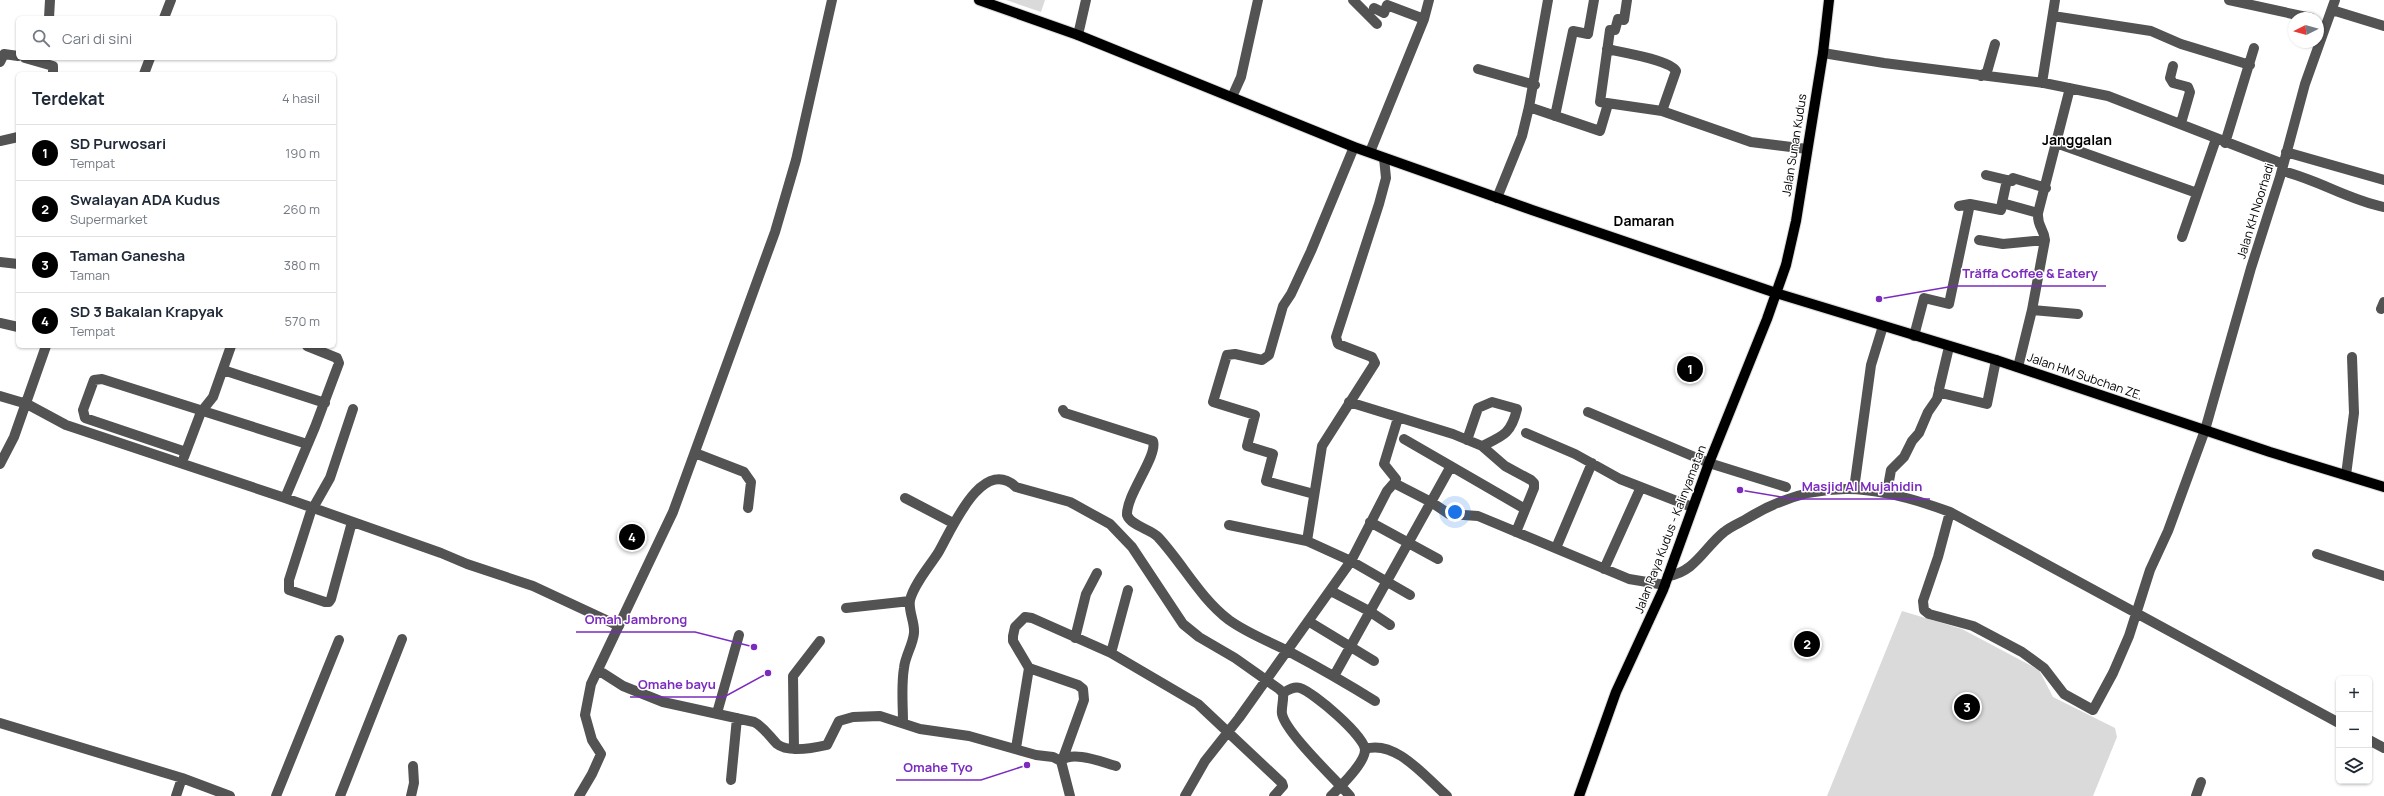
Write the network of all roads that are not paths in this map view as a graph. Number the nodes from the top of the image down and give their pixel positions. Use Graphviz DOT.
graph roads {
  1 [pos="50,0"];
  2 [pos="171,0"];
  3 [pos="832,0"];
  4 [pos="979,0"];
  5 [pos="1086,0"];
  6 [pos="1258,0"];
  7 [pos="1353,0"];
  8 [pos="1429,0"];
  9 [pos="1548,0"];
  10 [pos="1594,0"];
  11 [pos="1628,0"];
  12 [pos="1828,0"];
  13 [pos="2055,0"];
  14 [pos="2229,0"];
  15 [pos="2335,0"];
  16 [pos="1376,4"];
  17 [pos="2276,5"];
  18 [pos="2332,10"];
  19 [pos="2295,12"];
  20 [pos="49,16"];
  21 [pos="165,16"];
  22 [pos="2053,16"];
  23 [pos="1424,19"];
  24 [pos="2324,21"];
  25 [pos="2329,22"];
  26 [pos="2384,26"];
  27 [pos="1078,35"];
  28 [pos="1995,44"];
  29 [pos="2254,48"];
  30 [pos="1607,49"];
  31 [pos="1823,53"];
  32 [pos="16,56"];
  33 [pos="43,60"];
  34 [pos="149,60"];
  35 [pos="0,62"];
  36 [pos="2250,65"];
  37 [pos="2173,66"];
  38 [pos="1478,70"];
  39 [pos="53,72"];
  40 [pos="145,72"];
  41 [pos="1981,76"];
  42 [pos="2042,82"];
  43 [pos="1535,84"];
  44 [pos="2070,88"];
  45 [pos="1232,96"];
  46 [pos="1608,104"];
  47 [pos="1529,107"];
  48 [pos="1662,111"];
  49 [pos="1555,116"];
  50 [pos="2181,123"];
  51 [pos="16,137"];
  52 [pos="0,141"];
  53 [pos="2221,141"];
  54 [pos="2056,142"];
  55 [pos="1354,147"];
  56 [pos="1807,149"];
  57 [pos="1370,152"];
  58 [pos="2286,152"];
  59 [pos="1384,158"];
  60 [pos="2283,168"];
  61 [pos="1986,175"];
  62 [pos="2007,180"];
  63 [pos="2384,180"];
  64 [pos="2046,188"];
  65 [pos="2197,193"];
  66 [pos="1497,198"];
  67 [pos="2002,203"];
  68 [pos="1970,204"];
  69 [pos="1959,206"];
  70 [pos="2384,207"];
  71 [pos="2038,213"];
  72 [pos="2182,237"];
  73 [pos="1979,240"];
  74 [pos="2045,240"];
  75 [pos="0,262"];
  76 [pos="16,264"];
  77 [pos="1776,293"];
  78 [pos="2032,310"];
  79 [pos="2078,314"];
  80 [pos="0,323"];
  81 [pos="16,326"];
  82 [pos="1883,326"];
  83 [pos="1914,336"];
  84 [pos="1950,347"];
  85 [pos="45,348"];
  86 [pos="230,348"];
  87 [pos="312,348"];
  88 [pos="2352,357"];
  89 [pos="1996,360"];
  90 [pos="2018,368"];
  91 [pos="223,370"];
  92 [pos="1939,391"];
  93 [pos="0,396"];
  94 [pos="1349,402"];
  95 [pos="325,403"];
  96 [pos="27,404"];
  97 [pos="354,409"];
  98 [pos="1063,410"];
  99 [pos="201,412"];
  100 [pos="1588,412"];
  101 [pos="1398,418"];
  102 [pos="2205,430"];
  103 [pos="1526,433"];
  104 [pos="1404,439"];
  105 [pos="1467,440"];
  106 [pos="307,444"];
  107 [pos="1482,446"];
  108 [pos="186,452"];
  109 [pos="695,453"];
  110 [pos="1592,463"];
  111 [pos="1709,463"];
  112 [pos="0,464"];
  113 [pos="182,465"];
  114 [pos="1451,466"];
  115 [pos="2346,475"];
  116 [pos="1394,483"];
  117 [pos="1641,487"];
  118 [pos="1786,487"];
  119 [pos="2384,487"];
  120 [pos="1854,489"];
  121 [pos="1887,492"];
  122 [pos="1314,494"];
  123 [pos="285,498"];
  124 [pos="905,498"];
  125 [pos="1431,502"];
  126 [pos="1692,507"];
  127 [pos="312,508"];
  128 [pos="748,508"];
  129 [pos="1526,509"];
  130 [pos="1950,512"];
  131 [pos="352,522"];
  132 [pos="953,522"];
  133 [pos="1370,522"];
  134 [pos="1229,525"];
  135 [pos="1516,532"];
  136 [pos="1307,541"];
  137 [pos="1409,543"];
  138 [pos="1556,548"];
  139 [pos="2317,554"];
  140 [pos="1438,558"];
  141 [pos="1351,562"];
  142 [pos="1604,569"];
  143 [pos="1097,573"];
  144 [pos="2384,576"];
  145 [pos="1666,581"];
  146 [pos="1384,582"];
  147 [pos="1128,590"];
  148 [pos="1331,591"];
  149 [pos="1410,595"];
  150 [pos="910,601"];
  151 [pos="846,608"];
  152 [pos="1369,611"];
  153 [pos="2135,614"];
  154 [pos="1308,621"];
  155 [pos="1390,625"];
  156 [pos="619,626"];
  157 [pos="739,635"];
  158 [pos="1075,638"];
  159 [pos="402,639"];
  160 [pos="339,640"];
  161 [pos="820,641"];
  162 [pos="1352,645"];
  163 [pos="1286,650"];
  164 [pos="1111,653"];
  165 [pos="1374,661"];
  166 [pos="1030,668"];
  167 [pos="598,670"];
  168 [pos="1334,676"];
  169 [pos="1264,680"];
  170 [pos="1283,693"];
  171 [pos="1374,702"];
  172 [pos="717,713"];
  173 [pos="738,718"];
  174 [pos="2336,722"];
  175 [pos="903,723"];
  176 [pos="0,724"];
  177 [pos="1227,732"];
  178 [pos="2372,742"];
  179 [pos="1016,748"];
  180 [pos="2384,748"];
  181 [pos="794,749"];
  182 [pos="1365,749"];
  183 [pos="1062,759"];
  184 [pos="413,766"];
  185 [pos="1116,766"];
  186 [pos="182,778"];
  187 [pos="731,780"];
  188 [pos="2201,782"];
  189 [pos="1341,786"];
  190 [pos="1072,795"];
  191 [pos="176,796"];
  192 [pos="230,796"];
  193 [pos="276,796"];
  194 [pos="340,796"];
  195 [pos="411,796"];
  196 [pos="579,796"];
  197 [pos="1185,796"];
  198 [pos="1274,796"];
  199 [pos="1331,796"];
  200 [pos="1350,796"];
  201 [pos="1447,796"];
  202 [pos="1579,796"];
  203 [pos="2196,796"];
  1 -- 20 [label="street"];
  2 -- 21 [label="street"];
  3 -- 109 [label="street"];
  4 -- 27 [label="main road, Jalan HM Subchan ZE."];
  5 -- 27 [label="street"];
  6 -- 45 [label="street"];
  7 -- 16 [label="street"];
  8 -- 23 [label="street"];
  9 -- 43 [label="street"];
  10 -- 49 [label="street"];
  11 -- 30 [label="street"];
  12 -- 31 [label="main road, Jalan Sunan Kudus"];
  13 -- 22 [label="street"];
  14 -- 17 [label="street"];
  15 -- 18 [label="street, Jalan KH Noorhadi"];
  16 -- 23 [label="street"];
  17 -- 19 [label="street"];
  18 -- 25 [label="street, Jalan KH Noorhadi"];
  18 -- 26 [label="street"];
  22 -- 36 [label="street"];
  22 -- 42 [label="street"];
  23 -- 57 [label="street"];
  24 -- 25 [label="street"];
  25 -- 58 [label="street, Jalan KH Noorhadi"];
  27 -- 45 [label="main road, Jalan HM Subchan ZE."];
  28 -- 41 [label="street"];
  29 -- 36 [label="street"];
  30 -- 46 [label="street"];
  30 -- 48 [label="street"];
  31 -- 41 [label="street"];
  31 -- 56 [label="main road, Jalan Sunan Kudus"];
  32 -- 35 [label="street"];
  33 -- 39 [label="street"];
  34 -- 40 [label="street"];
  36 -- 53 [label="street"];
  37 -- 50 [label="street"];
  38 -- 43 [label="street"];
  41 -- 42 [label="street"];
  42 -- 44 [label="street"];
  43 -- 47 [label="street"];
  44 -- 50 [label="street"];
  44 -- 54 [label="street"];
  45 -- 55 [label="main road, Jalan HM Subchan ZE."];
  46 -- 48 [label="street"];
  46 -- 49 [label="street"];
  47 -- 49 [label="street"];
  47 -- 66 [label="street"];
  48 -- 56 [label="street"];
  50 -- 53 [label="street"];
  51 -- 52 [label="street"];
  53 -- 60 [label="street"];
  53 -- 65 [label="street"];
  54 -- 64 [label="street"];
  54 -- 65 [label="street"];
  55 -- 57 [label="main road, Jalan HM Subchan ZE."];
  55 -- 122 [label="street"];
  56 -- 77 [label="main road, Jalan Sunan Kudus"];
  57 -- 59 [label="main road, Jalan HM Subchan ZE."];
  58 -- 60 [label="street, Jalan KH Noorhadi"];
  58 -- 63 [label="street"];
  59 -- 66 [label="main road, Jalan HM Subchan ZE."];
  59 -- 94 [label="street"];
  60 -- 70 [label="street"];
  60 -- 102 [label="street, Jalan KH Noorhadi"];
  61 -- 62 [label="street"];
  62 -- 64 [label="street"];
  62 -- 67 [label="street"];
  64 -- 71 [label="street"];
  65 -- 72 [label="street"];
  66 -- 77 [label="main road, Jalan HM Subchan ZE."];
  67 -- 68 [label="street"];
  67 -- 71 [label="street"];
  68 -- 69 [label="street"];
  68 -- 83 [label="street"];
  71 -- 74 [label="street"];
  73 -- 74 [label="street"];
  74 -- 78 [label="street"];
  75 -- 76 [label="street"];
  77 -- 82 [label="main road, Jalan HM Subchan ZE."];
  77 -- 111 [label="main road, Jalan Raya Kudus - Kalinyamatan"];
  78 -- 79 [label="street"];
  78 -- 90 [label="street"];
  80 -- 81 [label="street"];
  82 -- 83 [label="main road, Jalan HM Subchan ZE."];
  82 -- 120 [label="street"];
  83 -- 84 [label="main road, Jalan HM Subchan ZE."];
  84 -- 89 [label="main road, Jalan HM Subchan ZE."];
  84 -- 92 [label="street"];
  85 -- 96 [label="street"];
  86 -- 91 [label="street"];
  87 -- 95 [label="street"];
  88 -- 115 [label="street"];
  89 -- 90 [label="main road, Jalan HM Subchan ZE."];
  89 -- 92 [label="street"];
  90 -- 102 [label="main road, Jalan HM Subchan ZE."];
  91 -- 95 [label="street"];
  91 -- 99 [label="street"];
  92 -- 121 [label="street"];
  93 -- 96 [label="street"];
  94 -- 101 [label="street"];
  94 -- 122 [label="street"];
  95 -- 106 [label="street"];
  96 -- 112 [label="street"];
  96 -- 113 [label="street"];
  97 -- 127 [label="street"];
  98 -- 163 [label="street"];
  99 -- 106 [label="street"];
  99 -- 108 [label="street"];
  99 -- 108 [label="street"];
  100 -- 111 [label="street"];
  101 -- 105 [label="street"];
  101 -- 116 [label="street"];
  102 -- 115 [label="main road, Jalan HM Subchan ZE."];
  102 -- 153 [label="street, Jalan KH Noorhadi"];
  103 -- 110 [label="street"];
  104 -- 114 [label="street"];
  105 -- 107 [label="street"];
  105 -- 107 [label="street"];
  106 -- 123 [label="street"];
  107 -- 129 [label="street"];
  108 -- 113 [label="street"];
  109 -- 128 [label="street"];
  109 -- 156 [label="street"];
  110 -- 117 [label="street"];
  110 -- 138 [label="street"];
  111 -- 118 [label="street"];
  111 -- 126 [label="main road, Jalan Raya Kudus - Kalinyamatan"];
  113 -- 123 [label="street"];
  114 -- 125 [label="street"];
  114 -- 129 [label="street"];
  115 -- 119 [label="main road, Jalan HM Subchan ZE."];
  116 -- 125 [label="street"];
  116 -- 133 [label="street"];
  117 -- 126 [label="street"];
  117 -- 142 [label="street"];
  120 -- 121 [label="street"];
  120 -- 145 [label="street"];
  121 -- 130 [label="street"];
  122 -- 136 [label="street"];
  123 -- 127 [label="street"];
  124 -- 132 [label="street"];
  125 -- 135 [label="street"];
  125 -- 137 [label="street"];
  126 -- 145 [label="main road, Jalan Raya Kudus - Kalinyamatan"];
  127 -- 131 [label="street"];
  127 -- 131 [label="street"];
  129 -- 135 [label="street"];
  130 -- 153 [label="street"];
  130 -- 153 [label="street, Jalan KH Noorhadi"];
  131 -- 156 [label="street"];
  132 -- 150 [label="street"];
  132 -- 169 [label="street"];
  133 -- 137 [label="street"];
  133 -- 141 [label="street"];
  134 -- 136 [label="street"];
  135 -- 138 [label="street"];
  136 -- 141 [label="street"];
  137 -- 140 [label="street"];
  137 -- 146 [label="street"];
  138 -- 142 [label="street"];
  139 -- 144 [label="street"];
  141 -- 146 [label="street"];
  141 -- 148 [label="street"];
  142 -- 145 [label="street"];
  143 -- 158 [label="street"];
  145 -- 202 [label="main road, Jalan Raya Kudus - Kalinyamatan"];
  146 -- 149 [label="street"];
  146 -- 152 [label="street"];
  147 -- 164 [label="street"];
  148 -- 152 [label="street"];
  148 -- 154 [label="street"];
  150 -- 151 [label="street"];
  150 -- 175 [label="street"];
  152 -- 155 [label="street"];
  152 -- 162 [label="street"];
  153 -- 174 [label="street"];
  154 -- 162 [label="street"];
  154 -- 163 [label="street"];
  156 -- 167 [label="street"];
  157 -- 172 [label="street"];
  158 -- 164 [label="street"];
  158 -- 166 [label="street"];
  159 -- 194 [label="street"];
  160 -- 193 [label="street"];
  161 -- 181 [label="street"];
  162 -- 165 [label="street"];
  162 -- 168 [label="street"];
  163 -- 168 [label="street"];
  163 -- 169 [label="street"];
  164 -- 177 [label="street"];
  166 -- 179 [label="street"];
  166 -- 183 [label="street"];
  167 -- 172 [label="street"];
  167 -- 196 [label="street"];
  168 -- 171 [label="street"];
  169 -- 170 [label="street"];
  169 -- 177 [label="street"];
  170 -- 182 [label="street"];
  170 -- 189 [label="street"];
  172 -- 173 [label="street"];
  173 -- 181 [label="street"];
  173 -- 187 [label="street"];
  175 -- 179 [label="street"];
  175 -- 181 [label="street"];
  176 -- 186 [label="street"];
  177 -- 197 [label="street"];
  177 -- 198 [label="street"];
  178 -- 180 [label="street"];
  179 -- 183 [label="street"];
  182 -- 189 [label="street"];
  182 -- 201 [label="street"];
  183 -- 185 [label="street"];
  183 -- 190 [label="street"];
  184 -- 195 [label="street"];
  186 -- 191 [label="street"];
  186 -- 192 [label="street"];
  188 -- 203 [label="street"];
  189 -- 199 [label="street"];
  189 -- 200 [label="street"];
}
